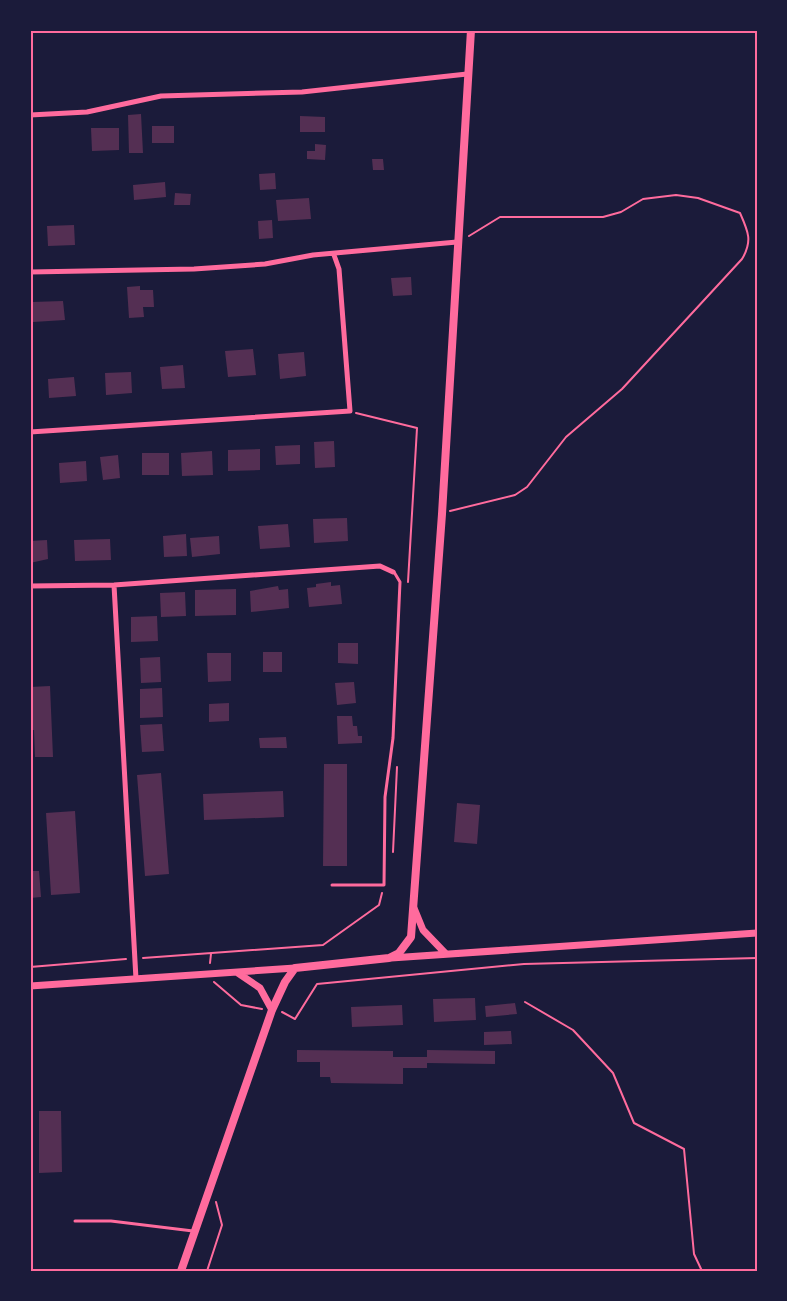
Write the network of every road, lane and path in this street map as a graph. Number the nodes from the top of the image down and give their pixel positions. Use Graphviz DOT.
graph roads {
  1 [pos="471,30"];
  2 [pos="467,74"];
  3 [pos="30,115"];
  4 [pos="457,242"];
  5 [pos="334,255"];
  6 [pos="30,272"];
  7 [pos="30,432"];
  8 [pos="442,514"];
  9 [pos="393,572"];
  10 [pos="114,585"];
  11 [pos="30,586"];
  12 [pos="332,885"];
  13 [pos="384,885"];
  14 [pos="414,908"];
  15 [pos="757,933"];
  16 [pos="211,954"];
  17 [pos="446,954"];
  18 [pos="134,958"];
  19 [pos="389,958"];
  20 [pos="757,958"];
  21 [pos="210,963"];
  22 [pos="30,967"];
  23 [pos="295,968"];
  24 [pos="236,972"];
  25 [pos="136,978"];
  26 [pos="210,980"];
  27 [pos="30,986"];
  28 [pos="525,1002"];
  29 [pos="262,1009"];
  30 [pos="272,1010"];
  31 [pos="282,1012"];
  32 [pos="211,1189"];
  33 [pos="75,1221"];
  34 [pos="197,1231"];
  35 [pos="181,1271"];
  36 [pos="207,1271"];
  37 [pos="702,1271"];
  1 -- 2 [label="main road"];
  2 -- 3 [label="street"];
  2 -- 4 [label="main road"];
  4 -- 5 [label="street"];
  4 -- 8 [label="main road"];
  4 -- 8 [label="path"];
  5 -- 6 [label="street"];
  5 -- 7 [label="street"];
  8 -- 14 [label="main road"];
  9 -- 10 [label="street"];
  9 -- 13 [label="lane"];
  10 -- 11 [label="street"];
  10 -- 18 [label="street"];
  12 -- 13 [label="lane"];
  13 -- 16 [label="path"];
  14 -- 17 [label="street"];
  14 -- 19 [label="main road"];
  15 -- 17 [label="street"];
  16 -- 18 [label="path"];
  16 -- 21 [label="path"];
  17 -- 19 [label="street"];
  18 -- 22 [label="path"];
  18 -- 25 [label="street"];
  19 -- 23 [label="main road"];
  20 -- 31 [label="path"];
  23 -- 24 [label="street"];
  23 -- 30 [label="main road"];
  24 -- 25 [label="street"];
  24 -- 30 [label="street"];
  25 -- 27 [label="street"];
  26 -- 29 [label="path"];
  28 -- 37 [label="path"];
  30 -- 32 [label="main road"];
  32 -- 34 [label="main road"];
  32 -- 36 [label="path"];
  33 -- 34 [label="lane"];
  34 -- 35 [label="main road"];
}
